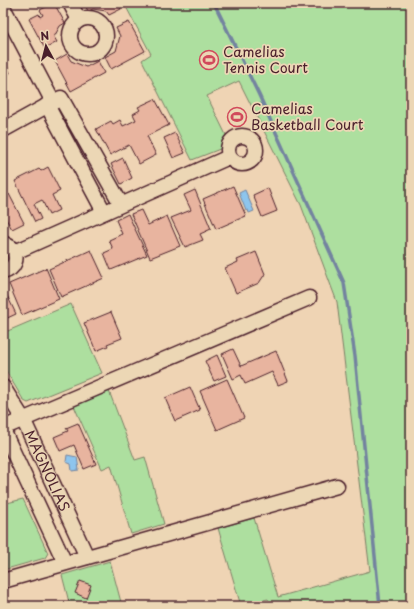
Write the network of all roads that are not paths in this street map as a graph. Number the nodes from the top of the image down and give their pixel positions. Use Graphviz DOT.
graph roads {
  1 [pos="70,3"];
  2 [pos="3,7"];
  3 [pos="79,20"];
  4 [pos="54,102"];
  5 [pos="3,130"];
  6 [pos="229,157"];
  7 [pos="121,204"];
  8 [pos="104,212"];
  9 [pos="3,243"];
  10 [pos="15,252"];
  11 [pos="3,272"];
  12 [pos="309,298"];
  13 [pos="3,387"];
  14 [pos="23,420"];
  15 [pos="3,429"];
  16 [pos="337,486"];
  17 [pos="87,557"];
  18 [pos="65,563"];
  19 [pos="3,581"];
  1 -- 3 [label="street"];
  2 -- 4 [label="street"];
  4 -- 5 [label="street"];
  4 -- 7 [label="street"];
  4 -- 8 [label="street"];
  6 -- 7 [label="street"];
  7 -- 8 [label="street"];
  8 -- 10 [label="street"];
  9 -- 10 [label="street"];
  10 -- 11 [label="street"];
  12 -- 14 [label="street"];
  13 -- 14 [label="street, MAGNOLIAS"];
  14 -- 15 [label="street"];
  14 -- 17 [label="street, MAGNOLIAS"];
  15 -- 18 [label="street, MAGNOLIAS"];
  16 -- 17 [label="street"];
  17 -- 18 [label="street"];
  18 -- 19 [label="street"];
}
